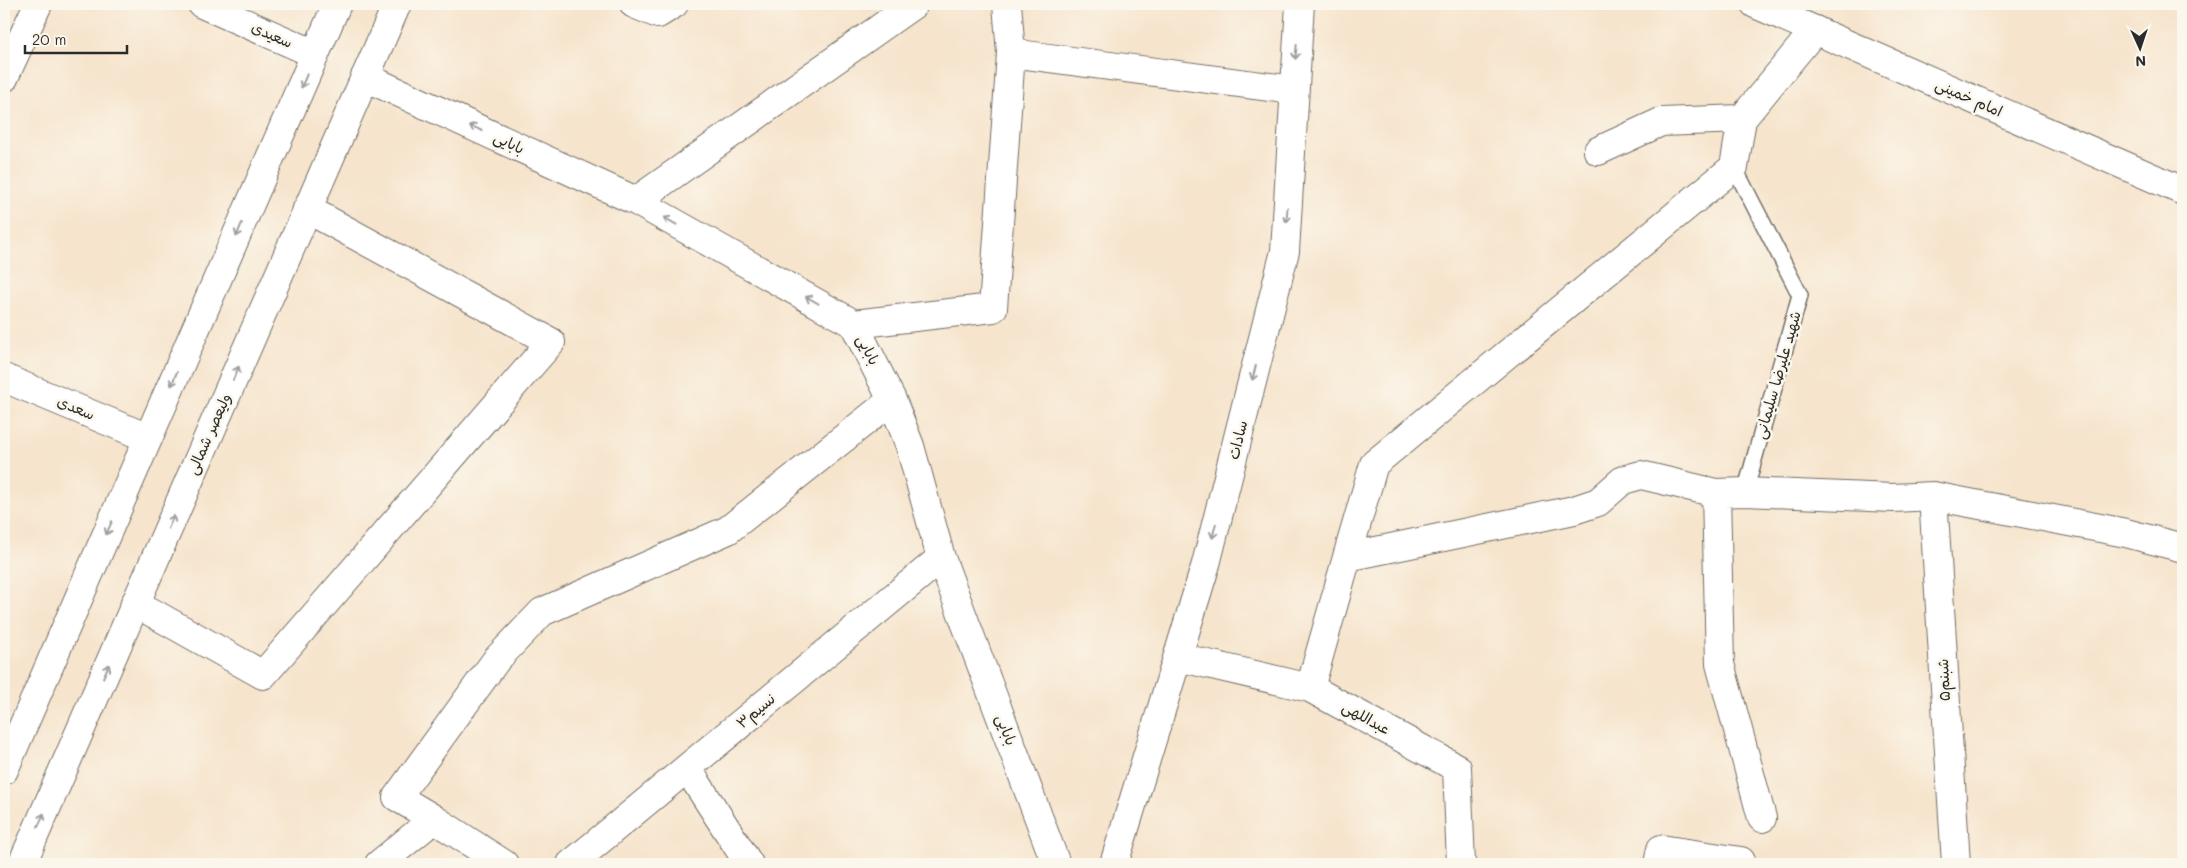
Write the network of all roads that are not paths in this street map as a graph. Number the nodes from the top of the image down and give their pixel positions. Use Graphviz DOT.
graph roads {
  1 [pos="38,4"];
  2 [pos="202,4"];
  3 [pos="337,4"];
  4 [pos="397,4"];
  5 [pos="634,4"];
  6 [pos="674,4"];
  7 [pos="914,4"];
  8 [pos="1007,4"];
  9 [pos="1300,4"];
  10 [pos="1755,4"];
  11 [pos="1815,30"];
  12 [pos="1011,53"];
  13 [pos="315,54"];
  14 [pos="365,77"];
  15 [pos="4,78"];
  16 [pos="1293,90"];
  17 [pos="1742,119"];
  18 [pos="1598,152"];
  19 [pos="1734,167"];
  20 [pos="2182,188"];
  21 [pos="636,201"];
  22 [pos="307,209"];
  23 [pos="854,324"];
  24 [pos="4,378"];
  25 [pos="892,400"];
  26 [pos="148,438"];
  27 [pos="1745,492"];
  28 [pos="1716,493"];
  29 [pos="1933,496"];
  30 [pos="2183,548"];
  31 [pos="1347,556"];
  32 [pos="941,558"];
  33 [pos="135,603"];
  34 [pos="1178,657"];
  35 [pos="1310,688"];
  36 [pos="687,768"];
  37 [pos="4,770"];
  38 [pos="1762,818"];
  39 [pos="434,819"];
  40 [pos="22,864"];
  41 [pos="379,864"];
  42 [pos="504,864"];
  43 [pos="571,864"];
  44 [pos="749,864"];
  45 [pos="1056,864"];
  46 [pos="1114,864"];
  47 [pos="1461,864"];
  48 [pos="1658,864"];
  49 [pos="1740,864"];
  50 [pos="1956,864"];
  1 -- 15 [label="street"];
  2 -- 13 [label="street, سعیدی"];
  3 -- 13 [label="street"];
  4 -- 14 [label="street, ولیعصر شمالی"];
  5 -- 6 [label="street"];
  7 -- 21 [label="street"];
  8 -- 12 [label="street"];
  9 -- 16 [label="street, سادات, one-way"];
  10 -- 11 [label="street, امام خمینی"];
  11 -- 17 [label="street"];
  11 -- 20 [label="street, امام خمینی"];
  12 -- 16 [label="street"];
  12 -- 23 [label="street"];
  13 -- 26 [label="street, one-way"];
  21 -- 14 [label="street, بابایی, one-way"];
  14 -- 22 [label="street, ولیعصر شمالی"];
  16 -- 34 [label="street, سادات, one-way"];
  17 -- 18 [label="street"];
  17 -- 19 [label="street"];
  19 -- 27 [label="lane, شهید علیرضا سلیمانی"];
  19 -- 31 [label="street"];
  23 -- 21 [label="street, بابایی, one-way"];
  33 -- 22 [label="street, ولیعصر شمالی, one-way"];
  22 -- 33 [label="street"];
  23 -- 25 [label="street, بابایی"];
  24 -- 26 [label="street, سعدی"];
  25 -- 32 [label="street, بابایی"];
  25 -- 39 [label="street"];
  26 -- 37 [label="street, one-way"];
  27 -- 28 [label="street"];
  27 -- 29 [label="street"];
  28 -- 31 [label="street"];
  28 -- 38 [label="street"];
  29 -- 30 [label="street"];
  29 -- 50 [label="street, شبنم۵"];
  31 -- 35 [label="street"];
  32 -- 36 [label="street, نسیم۳"];
  32 -- 45 [label="street, بابایی"];
  40 -- 33 [label="street, ولیعصر شمالی, one-way"];
  34 -- 35 [label="street, عبداللهی"];
  34 -- 46 [label="street, سادات"];
  35 -- 47 [label="street, عبداللهی"];
  36 -- 43 [label="street, نسیم۳"];
  36 -- 44 [label="street"];
  39 -- 41 [label="street"];
  39 -- 42 [label="street"];
  48 -- 49 [label="street"];
}
